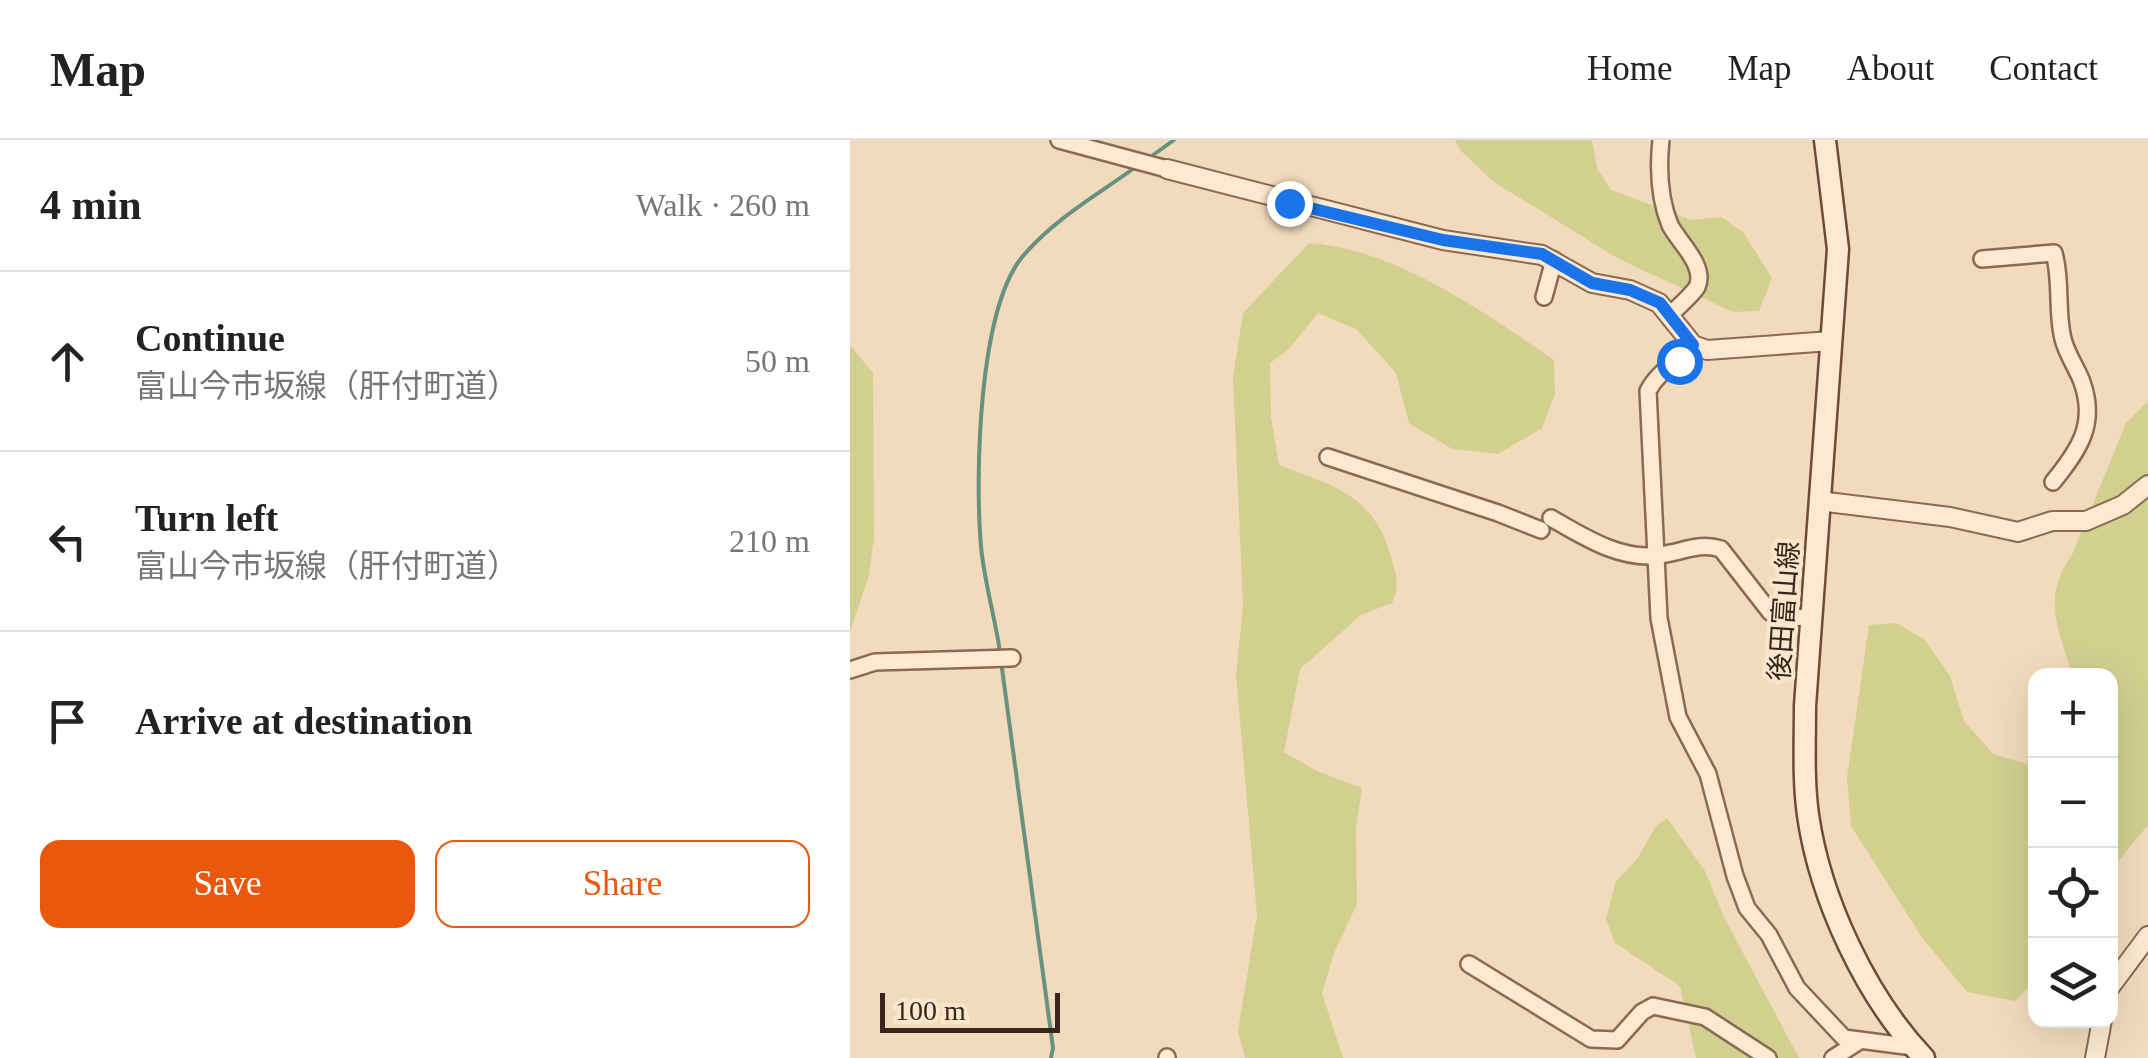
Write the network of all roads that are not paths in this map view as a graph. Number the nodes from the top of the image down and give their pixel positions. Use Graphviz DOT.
graph roads {
  1 [pos="1059,140"];
  2 [pos="1661,140"];
  3 [pos="1825,140"];
  4 [pos="1159,167"];
  5 [pos="1982,259"];
  6 [pos="1554,260"];
  7 [pos="1544,297"];
  8 [pos="1670,315"];
  9 [pos="1831,341"];
  10 [pos="1693,345"];
  11 [pos="1328,458"];
  12 [pos="2053,482"];
  13 [pos="2148,485"];
  14 [pos="1819,501"];
  15 [pos="1658,556"];
  16 [pos="1811,616"];
  17 [pos="1012,658"];
  18 [pos="850,670"];
  19 [pos="2148,936"];
  20 [pos="1468,964"];
  21 [pos="2118,976"];
  22 [pos="2101,1028"];
  23 [pos="1858,1050"];
  24 [pos="1919,1052"];
  25 [pos="1768,1058"];
  26 [pos="1833,1058"];
  27 [pos="2095,1058"];
  1 -- 4 [label="street"];
  2 -- 8 [label="street"];
  3 -- 9 [label="main road, 後田富山線"];
  4 -- 6 [label="street"];
  5 -- 12 [label="street"];
  6 -- 7 [label="street"];
  6 -- 8 [label="street"];
  8 -- 10 [label="street"];
  9 -- 10 [label="street"];
  9 -- 14 [label="main road, 後田富山線"];
  10 -- 15 [label="street"];
  11 -- 15 [label="street"];
  13 -- 14 [label="street"];
  14 -- 16 [label="main road, 後田富山線"];
  15 -- 16 [label="street"];
  15 -- 23 [label="street"];
  16 -- 24 [label="main road, 後田富山線"];
  17 -- 18 [label="street"];
  19 -- 21 [label="street"];
  20 -- 25 [label="street"];
  22 -- 27 [label="street"];
  23 -- 24 [label="street"];
  23 -- 26 [label="street"];
}
